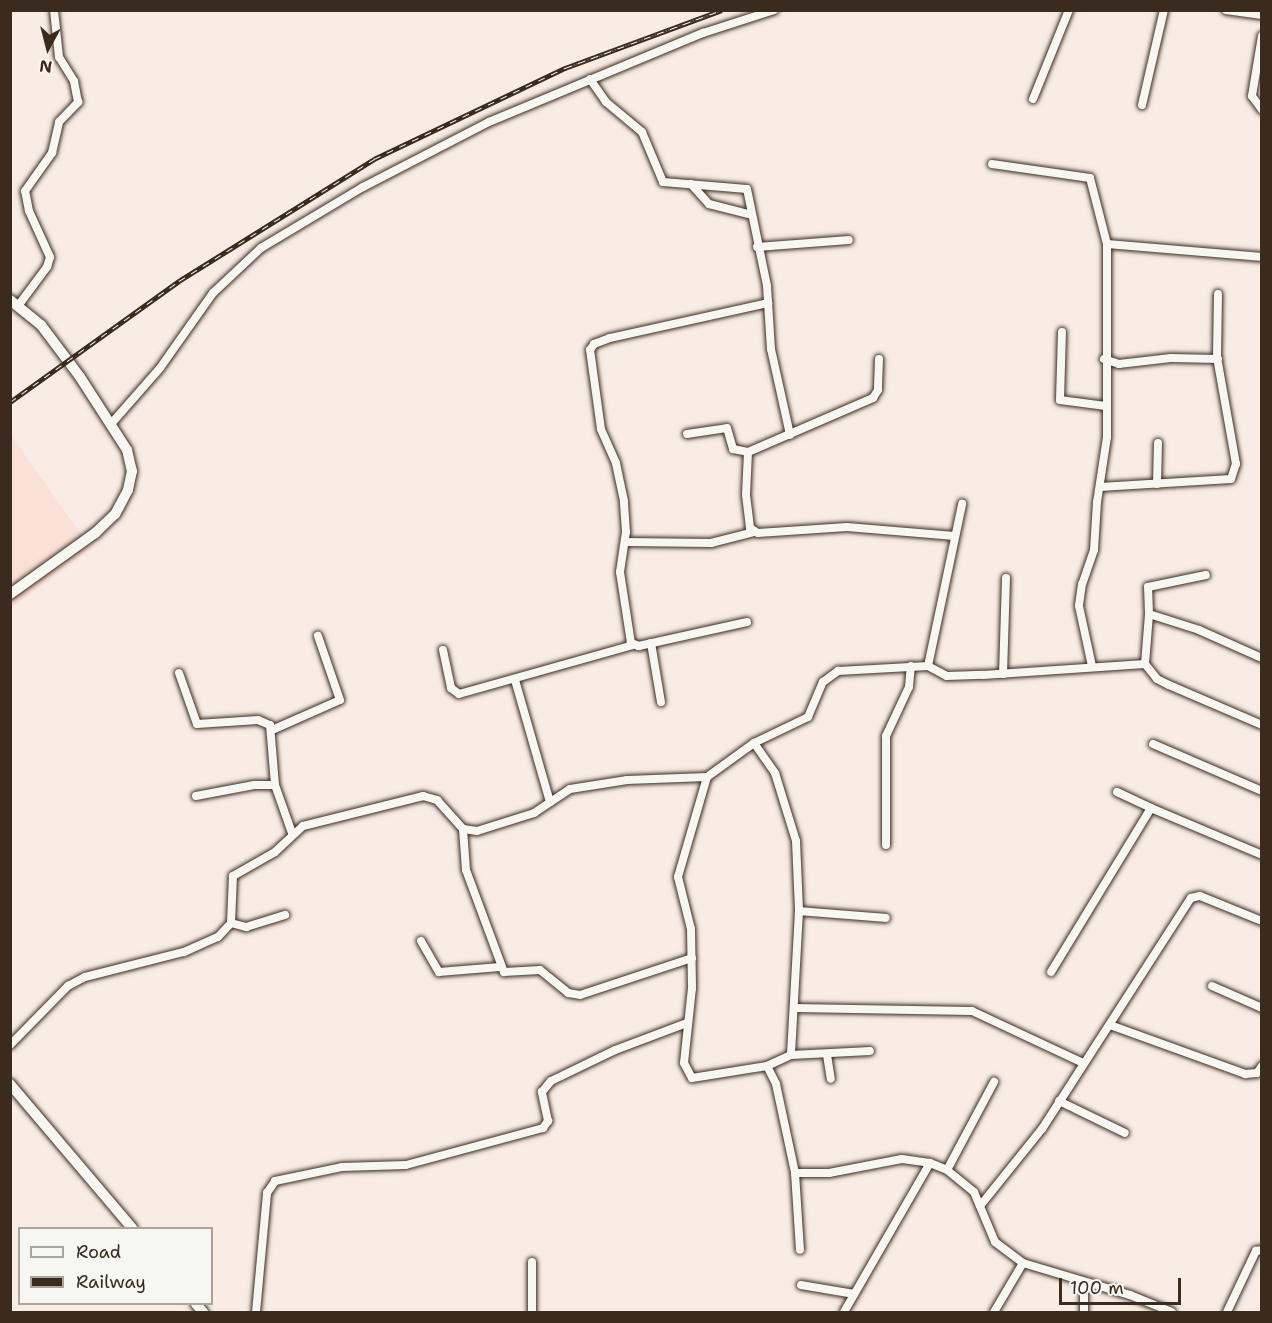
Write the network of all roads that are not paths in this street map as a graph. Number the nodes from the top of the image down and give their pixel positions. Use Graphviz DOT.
graph roads {
  1 [pos="54,10"];
  2 [pos="774,10"];
  3 [pos="1069,10"];
  4 [pos="1164,10"];
  5 [pos="1226,10"];
  6 [pos="1262,15"];
  7 [pos="1262,36"];
  8 [pos="590,79"];
  9 [pos="1033,99"];
  10 [pos="1142,105"];
  11 [pos="1262,110"];
  12 [pos="993,164"];
  13 [pos="691,184"];
  14 [pos="752,215"];
  15 [pos="849,240"];
  16 [pos="1107,244"];
  17 [pos="758,247"];
  18 [pos="1262,257"];
  19 [pos="1218,294"];
  20 [pos="14,303"];
  21 [pos="768,303"];
  22 [pos="1062,332"];
  23 [pos="879,359"];
  24 [pos="1104,359"];
  25 [pos="1218,359"];
  26 [pos="1106,405"];
  27 [pos="111,424"];
  28 [pos="687,434"];
  29 [pos="790,435"];
  30 [pos="1158,443"];
  31 [pos="748,452"];
  32 [pos="1157,484"];
  33 [pos="1100,487"];
  34 [pos="962,504"];
  35 [pos="754,532"];
  36 [pos="955,536"];
  37 [pos="625,542"];
  38 [pos="1206,574"];
  39 [pos="1006,578"];
  40 [pos="10,594"];
  41 [pos="1149,614"];
  42 [pos="747,622"];
  43 [pos="318,636"];
  44 [pos="651,643"];
  45 [pos="633,645"];
  46 [pos="443,650"];
  47 [pos="1262,658"];
  48 [pos="1145,664"];
  49 [pos="911,666"];
  50 [pos="928,666"];
  51 [pos="1092,666"];
  52 [pos="179,673"];
  53 [pos="1003,674"];
  54 [pos="515,680"];
  55 [pos="661,702"];
  56 [pos="1262,725"];
  57 [pos="272,730"];
  58 [pos="754,743"];
  59 [pos="1153,744"];
  60 [pos="707,777"];
  61 [pos="275,785"];
  62 [pos="1262,790"];
  63 [pos="1117,792"];
  64 [pos="196,796"];
  65 [pos="550,802"];
  66 [pos="1151,808"];
  67 [pos="463,829"];
  68 [pos="292,833"];
  69 [pos="886,845"];
  70 [pos="1262,855"];
  71 [pos="799,911"];
  72 [pos="285,915"];
  73 [pos="886,918"];
  74 [pos="1262,921"];
  75 [pos="231,923"];
  76 [pos="422,941"];
  77 [pos="692,958"];
  78 [pos="500,967"];
  79 [pos="1052,972"];
  80 [pos="1212,986"];
  81 [pos="795,1008"];
  82 [pos="1262,1008"];
  83 [pos="687,1023"];
  84 [pos="1110,1025"];
  85 [pos="10,1045"];
  86 [pos="870,1051"];
  87 [pos="791,1055"];
  88 [pos="827,1055"];
  89 [pos="1082,1062"];
  90 [pos="767,1066"];
  91 [pos="1262,1066"];
  92 [pos="831,1080"];
  93 [pos="994,1082"];
  94 [pos="10,1084"];
  95 [pos="1059,1101"];
  96 [pos="1125,1133"];
  97 [pos="930,1163"];
  98 [pos="947,1170"];
  99 [pos="795,1173"];
  100 [pos="980,1206"];
  101 [pos="131,1227"];
  102 [pos="800,1250"];
  103 [pos="1262,1250"];
  104 [pos="532,1262"];
  105 [pos="1023,1263"];
  106 [pos="1084,1283"];
  107 [pos="801,1285"];
  108 [pos="854,1294"];
  109 [pos="256,1312"];
  110 [pos="532,1312"];
  111 [pos="844,1312"];
  112 [pos="994,1312"];
  113 [pos="1084,1312"];
  114 [pos="1172,1312"];
  115 [pos="1227,1312"];
  1 -- 20 [label="street"];
  2 -- 8 [label="street"];
  3 -- 9 [label="street"];
  4 -- 10 [label="street"];
  5 -- 6 [label="street"];
  7 -- 11 [label="street"];
  8 -- 13 [label="street"];
  8 -- 27 [label="street"];
  12 -- 16 [label="street"];
  13 -- 14 [label="street"];
  13 -- 14 [label="street"];
  14 -- 17 [label="street"];
  15 -- 17 [label="street"];
  16 -- 18 [label="street"];
  16 -- 24 [label="street"];
  17 -- 21 [label="street"];
  19 -- 25 [label="street"];
  20 -- 27 [label="street"];
  21 -- 29 [label="street"];
  21 -- 37 [label="street"];
  22 -- 26 [label="street"];
  23 -- 29 [label="street"];
  24 -- 25 [label="street"];
  24 -- 26 [label="street"];
  25 -- 32 [label="street"];
  26 -- 33 [label="street"];
  27 -- 40 [label="street"];
  28 -- 31 [label="street"];
  29 -- 31 [label="street"];
  30 -- 32 [label="street"];
  31 -- 35 [label="street"];
  32 -- 33 [label="street"];
  33 -- 51 [label="street"];
  34 -- 36 [label="street"];
  35 -- 36 [label="street"];
  35 -- 37 [label="street"];
  36 -- 50 [label="street"];
  37 -- 45 [label="street"];
  38 -- 41 [label="street"];
  39 -- 53 [label="street"];
  41 -- 47 [label="street"];
  41 -- 48 [label="street"];
  42 -- 44 [label="street"];
  43 -- 57 [label="street"];
  44 -- 45 [label="street"];
  44 -- 55 [label="street"];
  45 -- 54 [label="street"];
  46 -- 54 [label="street"];
  48 -- 51 [label="street"];
  48 -- 56 [label="street"];
  49 -- 50 [label="street"];
  49 -- 58 [label="street"];
  49 -- 69 [label="street"];
  50 -- 53 [label="street"];
  51 -- 53 [label="street"];
  52 -- 57 [label="street"];
  54 -- 65 [label="street"];
  57 -- 61 [label="street"];
  58 -- 60 [label="street"];
  58 -- 71 [label="street"];
  59 -- 62 [label="street"];
  60 -- 65 [label="street"];
  60 -- 77 [label="street"];
  61 -- 64 [label="street"];
  61 -- 68 [label="street"];
  63 -- 66 [label="street"];
  65 -- 67 [label="street"];
  66 -- 70 [label="street"];
  66 -- 79 [label="street"];
  67 -- 68 [label="street"];
  67 -- 78 [label="street"];
  68 -- 75 [label="street"];
  71 -- 73 [label="street"];
  71 -- 81 [label="street"];
  72 -- 75 [label="street"];
  74 -- 84 [label="street"];
  75 -- 85 [label="street"];
  76 -- 78 [label="street"];
  77 -- 78 [label="street"];
  77 -- 83 [label="street"];
  80 -- 82 [label="street"];
  81 -- 87 [label="street"];
  81 -- 89 [label="street"];
  83 -- 90 [label="street"];
  83 -- 109 [label="street"];
  84 -- 89 [label="street"];
  84 -- 91 [label="street"];
  86 -- 88 [label="street"];
  87 -- 88 [label="street"];
  87 -- 90 [label="street"];
  88 -- 92 [label="street"];
  89 -- 95 [label="street"];
  90 -- 99 [label="street"];
  93 -- 98 [label="street"];
  94 -- 101 [label="street"];
  95 -- 96 [label="street"];
  95 -- 100 [label="street"];
  97 -- 98 [label="street"];
  97 -- 99 [label="street"];
  97 -- 108 [label="street"];
  98 -- 100 [label="street"];
  99 -- 102 [label="street"];
  100 -- 105 [label="street"];
  103 -- 115 [label="street"];
  104 -- 110 [label="street"];
  105 -- 106 [label="street"];
  105 -- 112 [label="street"];
  106 -- 113 [label="street"];
  106 -- 114 [label="street"];
  107 -- 108 [label="street"];
  108 -- 111 [label="street"];
}
